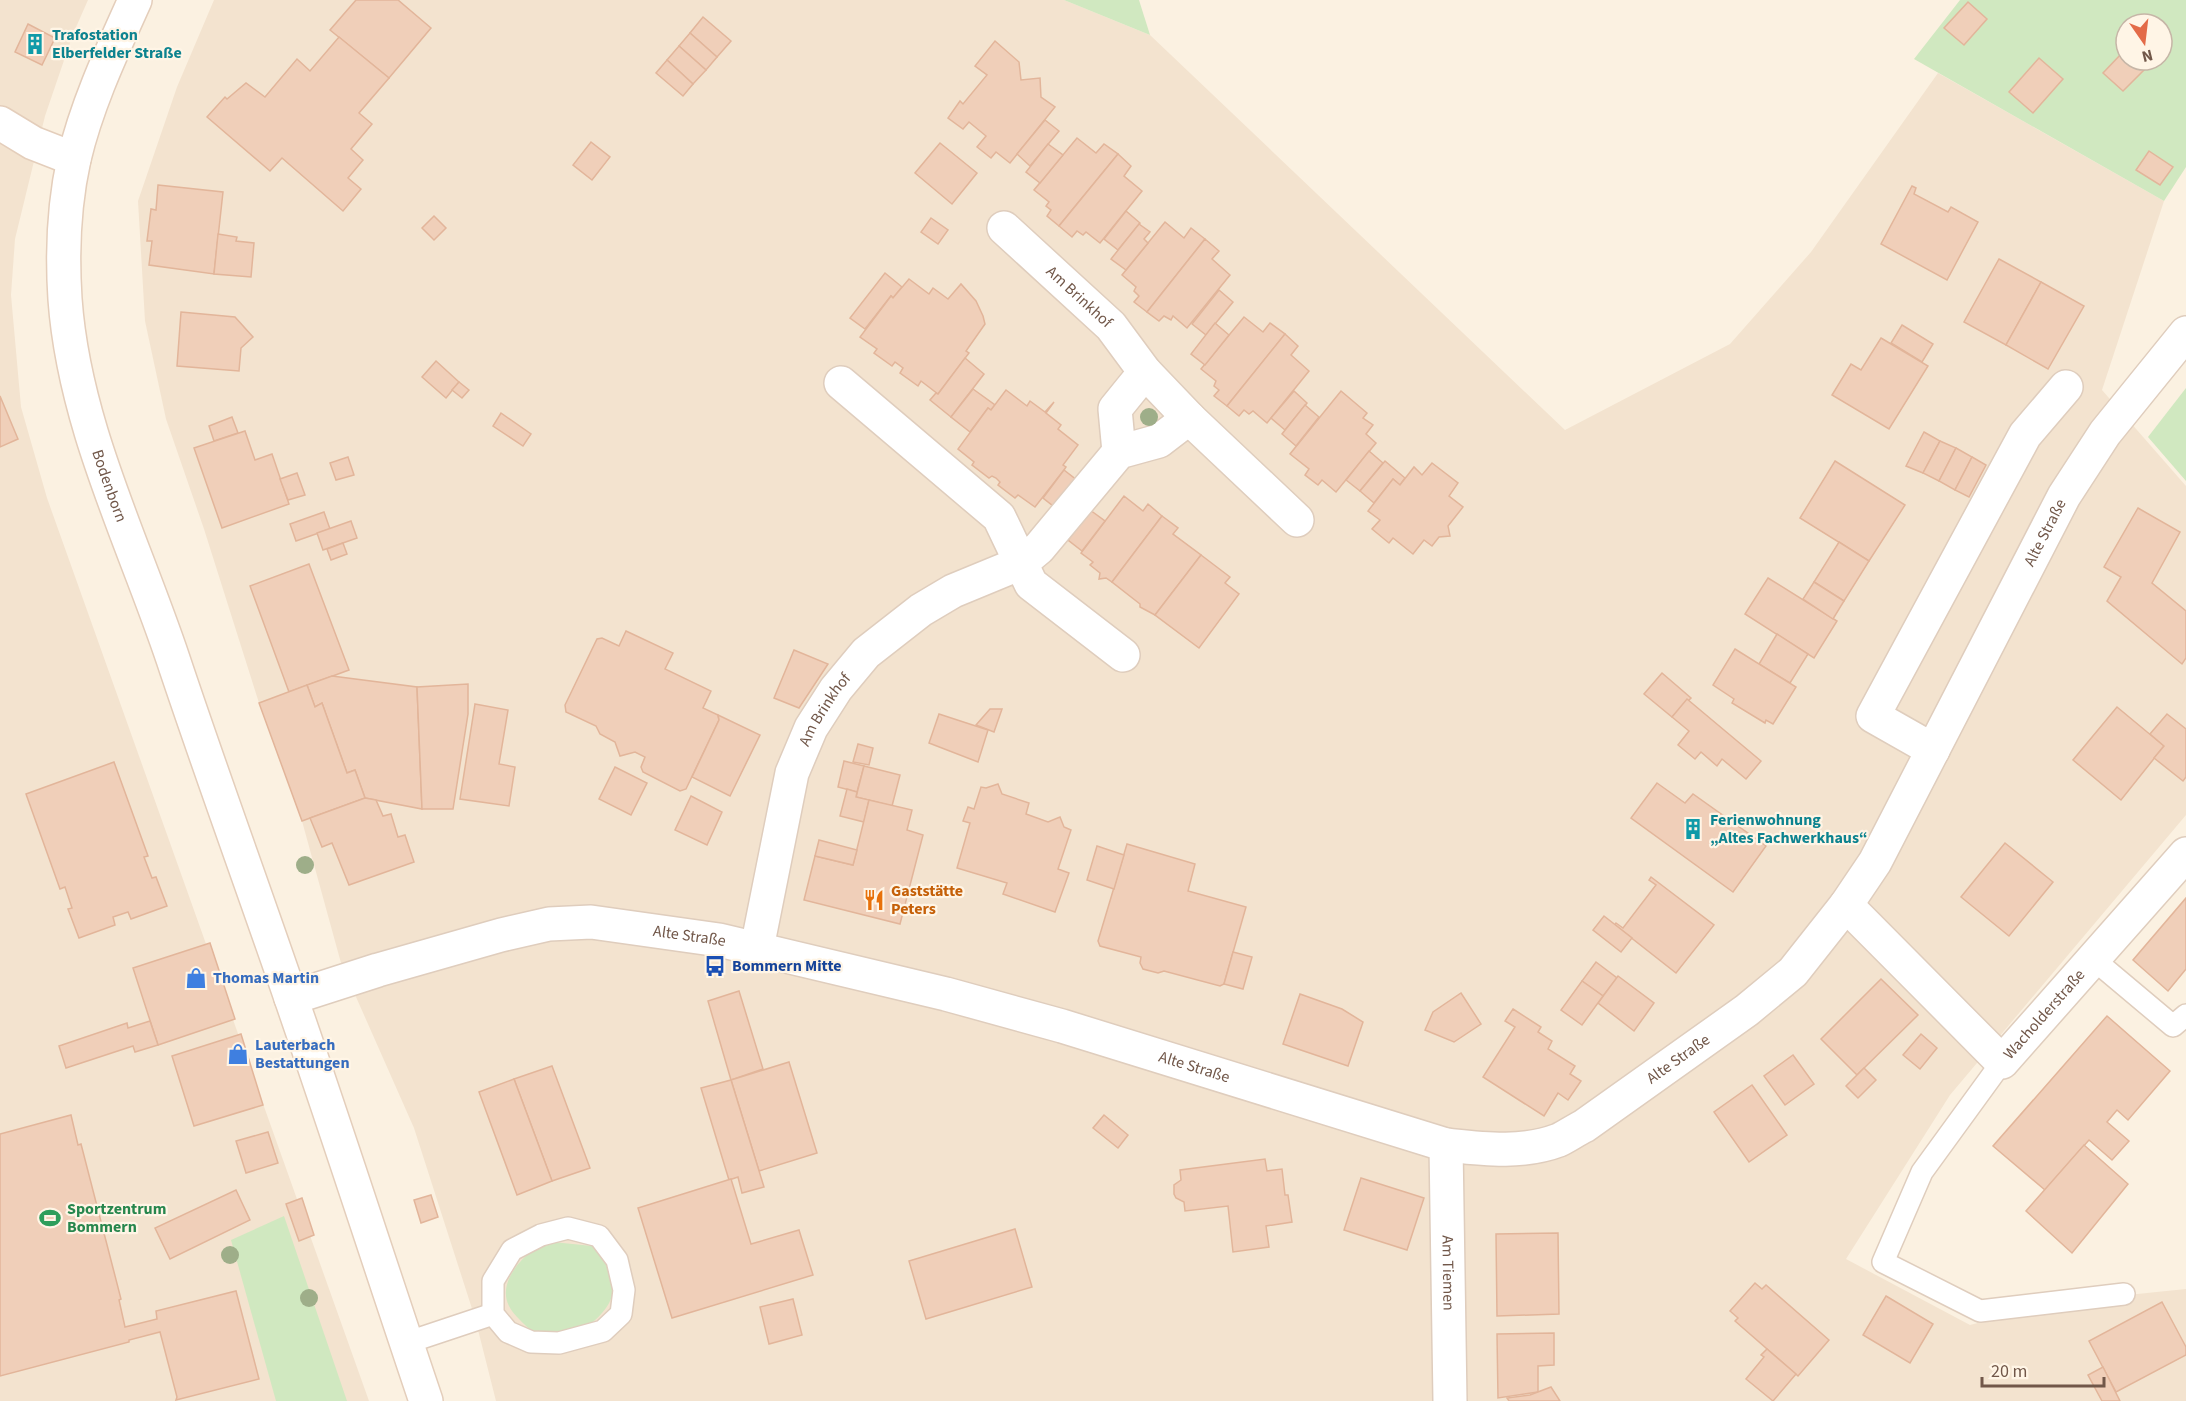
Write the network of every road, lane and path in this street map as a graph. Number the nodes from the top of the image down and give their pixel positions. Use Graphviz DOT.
graph roads {
  1 [pos="135,0"];
  2 [pos="0,123"];
  3 [pos="74,159"];
  4 [pos="1004,228"];
  5 [pos="2186,333"];
  6 [pos="1145,372"];
  7 [pos="841,383"];
  8 [pos="2066,387"];
  9 [pos="1189,418"];
  10 [pos="1119,452"];
  11 [pos="1297,520"];
  12 [pos="1021,563"];
  13 [pos="1123,655"];
  14 [pos="1933,750"];
  15 [pos="2186,854"];
  16 [pos="1846,905"];
  17 [pos="757,948"];
  18 [pos="2092,958"];
  19 [pos="291,998"];
  20 [pos="2186,1016"];
  21 [pos="2001,1062"];
  22 [pos="1446,1145"];
  23 [pos="2124,1294"];
  24 [pos="493,1314"];
  25 [pos="406,1343"];
  26 [pos="426,1401"];
  27 [pos="1450,1401"];
  1 -- 3 [label="street, Bodenborn"];
  2 -- 3 [label="street"];
  3 -- 19 [label="street, Bodenborn"];
  4 -- 6 [label="street, Am Brinkhof"];
  5 -- 14 [label="street, Alte Straße"];
  6 -- 9 [label="street, Am Brinkhof"];
  6 -- 10 [label="street"];
  7 -- 12 [label="street"];
  8 -- 14 [label="street"];
  9 -- 10 [label="street"];
  9 -- 11 [label="street, Am Brinkhof"];
  10 -- 12 [label="street, Am Brinkhof"];
  12 -- 13 [label="street"];
  12 -- 17 [label="street, Am Brinkhof"];
  14 -- 16 [label="street, Alte Straße"];
  15 -- 18 [label="street, Wacholderstraße"];
  16 -- 21 [label="street, Wacholderstraße"];
  16 -- 22 [label="street, Alte Straße"];
  17 -- 19 [label="street, Alte Straße"];
  17 -- 22 [label="street, Alte Straße"];
  18 -- 20 [label="lane"];
  18 -- 21 [label="street, Wacholderstraße"];
  19 -- 25 [label="street, Bodenborn"];
  21 -- 23 [label="lane"];
  22 -- 27 [label="street, Am Tiemen"];
  24 -- 24 [label="lane"];
  24 -- 25 [label="lane"];
  25 -- 26 [label="street, Bodenborn"];
}
